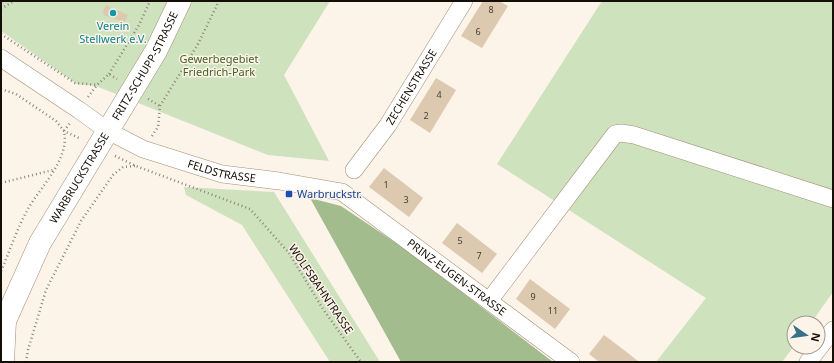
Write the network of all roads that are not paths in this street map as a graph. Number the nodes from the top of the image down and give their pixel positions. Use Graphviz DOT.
graph roads {
  1 [pos="180,1"];
  2 [pos="464,1"];
  3 [pos="1,59"];
  4 [pos="108,131"];
  5 [pos="354,170"];
  6 [pos="342,192"];
  7 [pos="833,199"];
  8 [pos="489,301"];
  9 [pos="3,328"];
  10 [pos="833,330"];
  11 [pos="3,362"];
  12 [pos="571,362"];
  13 [pos="808,362"];
  1 -- 4 [label="main road, FRITZ-SCHUPP-STRASSE"];
  2 -- 5 [label="street, ZECHENSTRASSE"];
  3 -- 4 [label="street, WARBRUCKSTRASSE"];
  4 -- 6 [label="street, FELDSTRASSE"];
  4 -- 9 [label="main road, WARBRUCKSTRASSE"];
  6 -- 8 [label="street, PRINZ-EUGEN-STRASSE"];
  7 -- 8 [label="street"];
  8 -- 12 [label="street, PRINZ-EUGEN-STRASSE"];
  9 -- 11 [label="main road, WARBRUCKSTRASSE"];
  10 -- 13 [label="street"];
}
